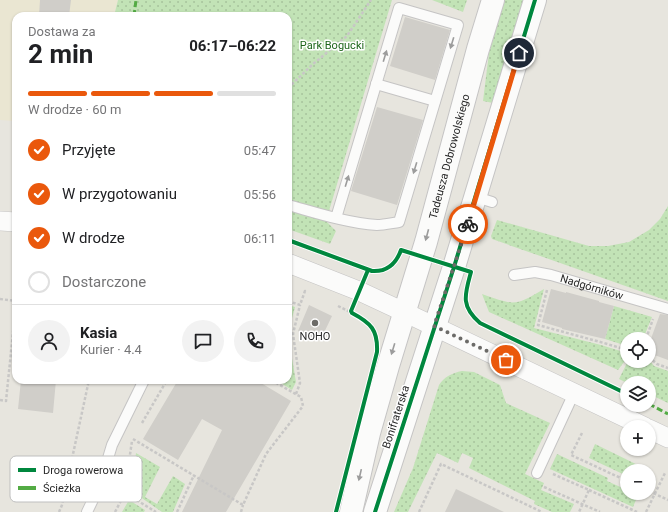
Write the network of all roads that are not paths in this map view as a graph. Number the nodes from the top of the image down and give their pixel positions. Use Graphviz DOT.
graph roads {
  1 [pos="493,0"];
  2 [pos="535,0"];
  3 [pos="376,84"];
  4 [pos="435,101"];
  5 [pos="292,206"];
  6 [pos="336,218"];
  7 [pos="0,221"];
  8 [pos="12,222"];
  9 [pos="292,265"];
  10 [pos="514,275"];
  11 [pos="668,309"];
  12 [pos="404,312"];
  13 [pos="434,326"];
  14 [pos="142,384"];
  15 [pos="574,393"];
  16 [pos="630,420"];
  17 [pos="656,432"];
  18 [pos="668,438"];
  19 [pos="109,456"];
  20 [pos="537,473"];
  21 [pos="92,502"];
  22 [pos="87,512"];
  23 [pos="351,512"];
  24 [pos="375,512"];
  1 -- 12 [label="street, Tadeusza Dobrowolskiego, one-way"];
  2 -- 13 [label="street"];
  3 -- 4 [label="lane"];
  3 -- 4 [label="lane, one-way"];
  6 -- 3 [label="lane, one-way"];
  4 -- 6 [label="lane, one-way"];
  5 -- 6 [label="lane"];
  7 -- 8 [label="street"];
  9 -- 12 [label="street"];
  10 -- 11 [label="lane, Nadgórników"];
  12 -- 13 [label="street"];
  12 -- 23 [label="street, Bonifraterska, one-way"];
  13 -- 15 [label="street"];
  13 -- 24 [label="street, Bonifraterska"];
  14 -- 19 [label="lane"];
  15 -- 16 [label="street"];
  15 -- 20 [label="lane"];
  17 -- 18 [label="street"];
  21 -- 22 [label="lane"];
}
